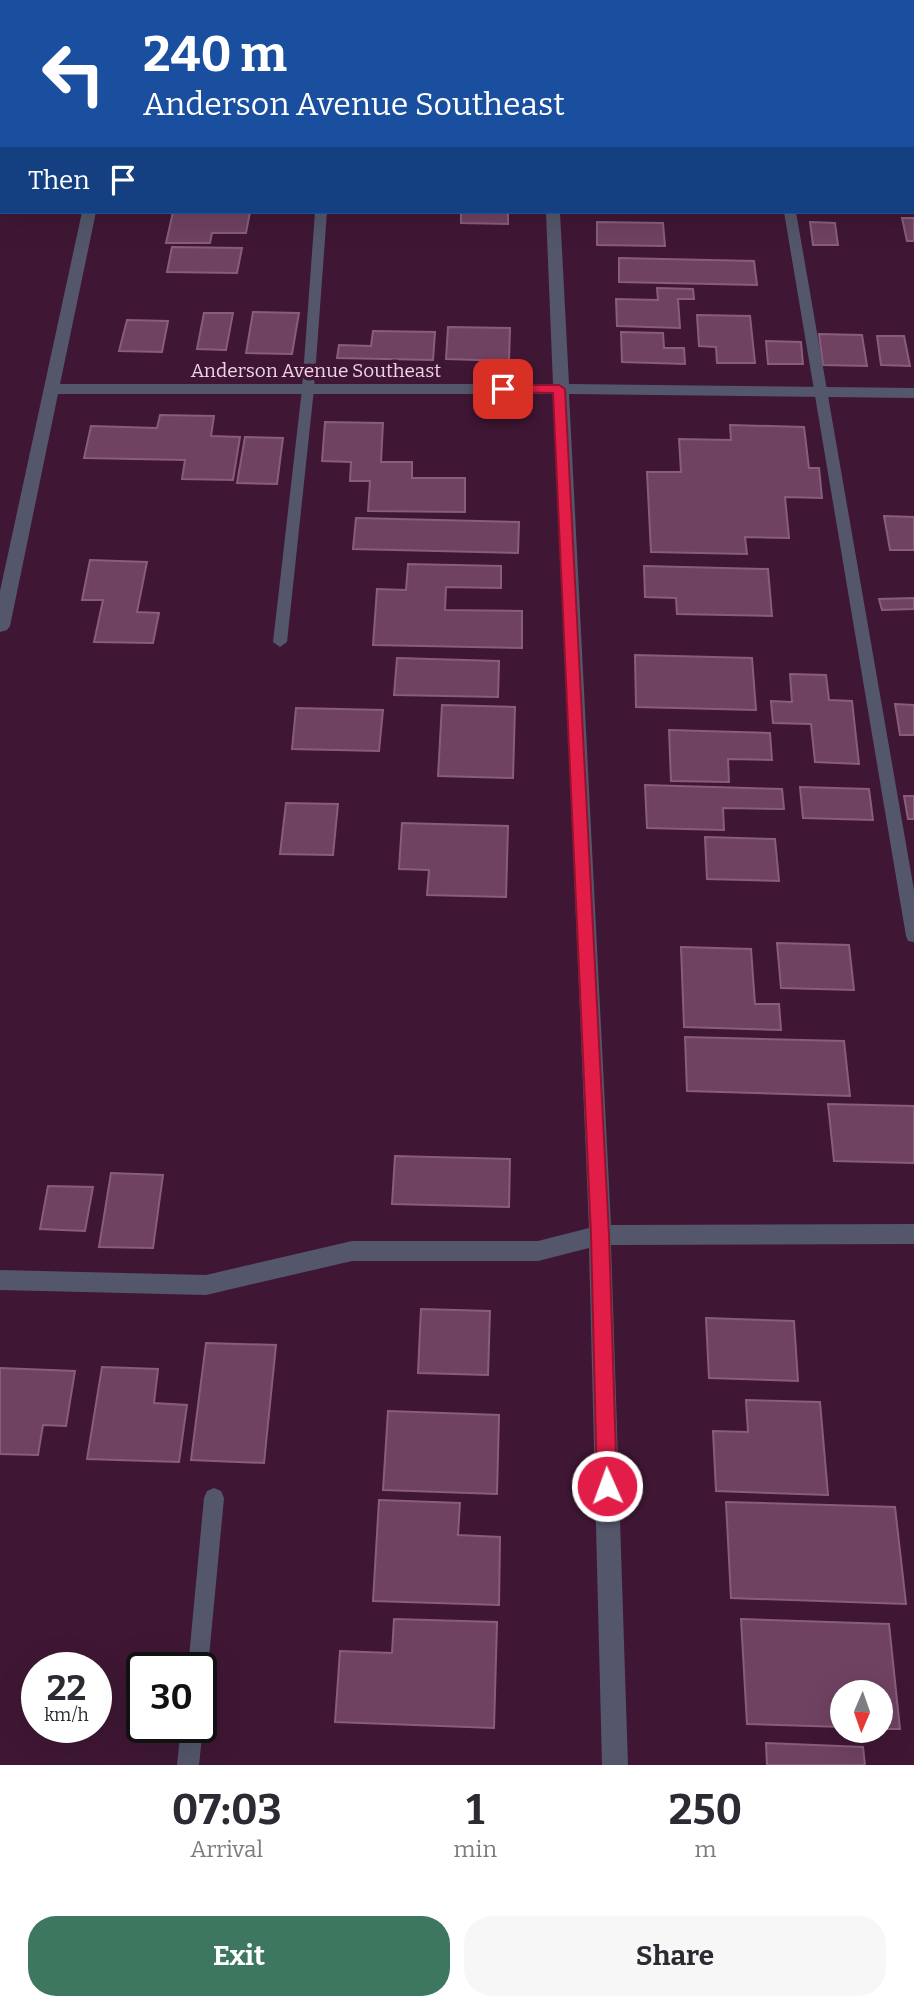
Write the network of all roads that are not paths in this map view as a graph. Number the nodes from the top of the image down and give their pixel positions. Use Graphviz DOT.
graph roads {
  1 [pos="89,214"];
  2 [pos="321,214"];
  3 [pos="553,214"];
  4 [pos="790,214"];
  5 [pos="53,389"];
  6 [pos="308,389"];
  7 [pos="559,389"];
  8 [pos="822,392"];
  9 [pos="914,393"];
  10 [pos="1,626"];
  11 [pos="280,642"];
  12 [pos="914,936"];
  13 [pos="914,1234"];
  14 [pos="600,1235"];
  15 [pos="0,1280"];
  16 [pos="214,1498"];
  17 [pos="200,1652"];
  18 [pos="190,1743"];
  19 [pos="188,1765"];
  20 [pos="615,1765"];
  1 -- 5 [label="street"];
  2 -- 6 [label="lane"];
  3 -- 7 [label="street"];
  4 -- 8 [label="lane"];
  5 -- 6 [label="street, Anderson Avenue Southeast"];
  5 -- 10 [label="street"];
  6 -- 7 [label="street, Anderson Avenue Southeast"];
  6 -- 11 [label="lane"];
  7 -- 8 [label="street, Anderson Avenue Southeast"];
  7 -- 14 [label="street"];
  8 -- 9 [label="street, Anderson Avenue Southeast"];
  8 -- 12 [label="lane"];
  13 -- 14 [label="street"];
  14 -- 15 [label="street"];
  14 -- 20 [label="street"];
  16 -- 17 [label="lane"];
  18 -- 19 [label="lane"];
}
